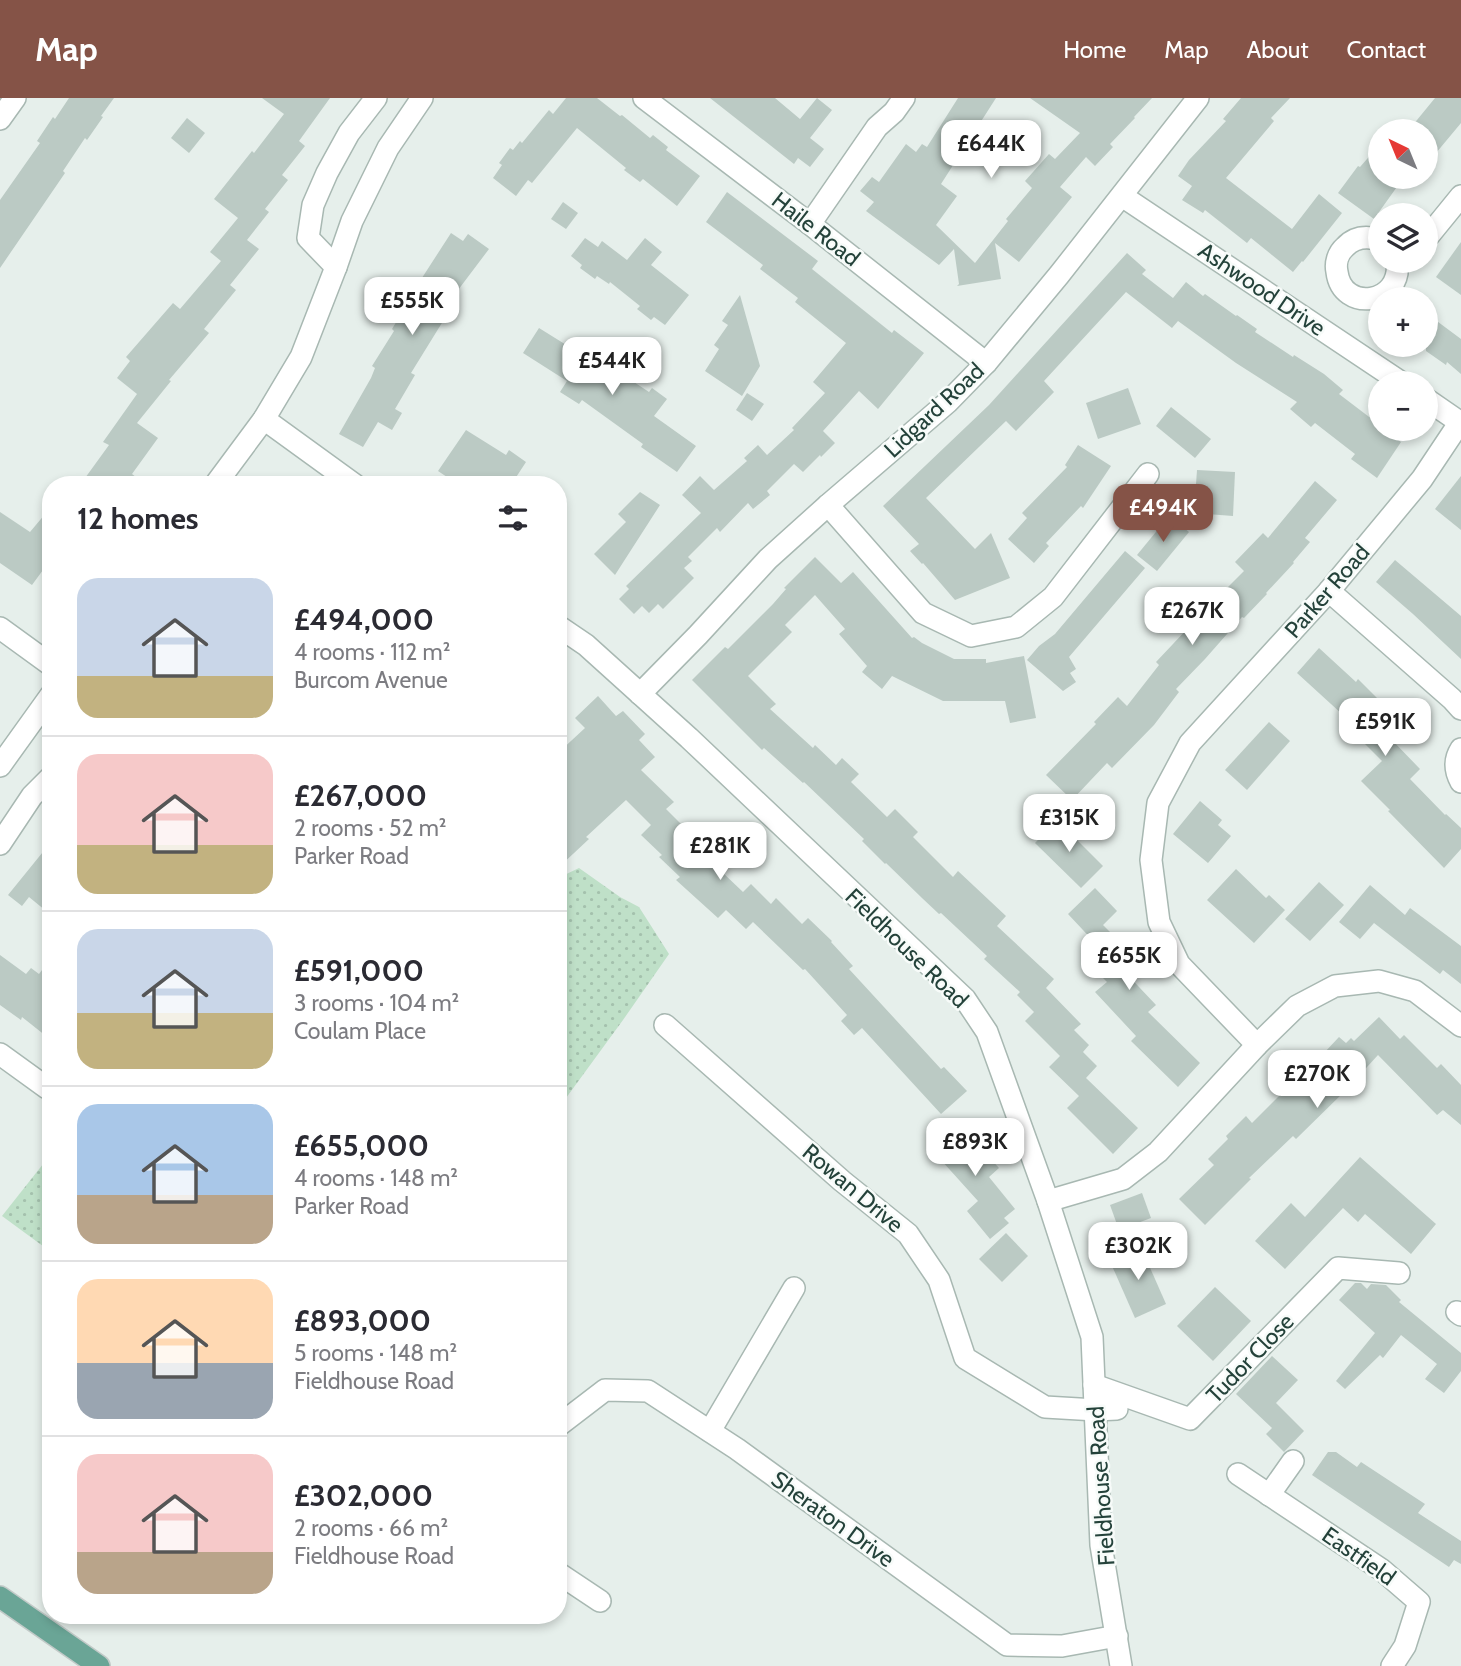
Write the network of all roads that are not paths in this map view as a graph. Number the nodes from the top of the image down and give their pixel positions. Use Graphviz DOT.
graph roads {
  1 [pos="15,98"];
  2 [pos="376,98"];
  3 [pos="422,98"];
  4 [pos="644,98"];
  5 [pos="904,98"];
  6 [pos="1198,98"];
  7 [pos="0,119"];
  8 [pos="1122,196"];
  9 [pos="1461,197"];
  10 [pos="810,224"];
  11 [pos="1438,225"];
  12 [pos="1368,237"];
  13 [pos="336,267"];
  14 [pos="1398,273"];
  15 [pos="986,363"];
  16 [pos="1384,371"];
  17 [pos="1438,407"];
  18 [pos="264,419"];
  19 [pos="1460,422"];
  20 [pos="1148,474"];
  21 [pos="222,476"];
  22 [pos="343,476"];
  23 [pos="828,505"];
  24 [pos="1329,591"];
  25 [pos="0,628"];
  26 [pos="567,632"];
  27 [pos="42,659"];
  28 [pos="640,694"];
  29 [pos="42,708"];
  30 [pos="1461,709"];
  31 [pos="1461,749"];
  32 [pos="0,766"];
  33 [pos="1461,782"];
  34 [pos="42,786"];
  35 [pos="0,844"];
  36 [pos="664,1025"];
  37 [pos="1461,1026"];
  38 [pos="1257,1045"];
  39 [pos="0,1054"];
  40 [pos="42,1084"];
  41 [pos="1048,1201"];
  42 [pos="1399,1273"];
  43 [pos="794,1288"];
  44 [pos="1094,1385"];
  45 [pos="1117,1409"];
  46 [pos="1096,1410"];
  47 [pos="567,1419"];
  48 [pos="710,1432"];
  49 [pos="1293,1461"];
  50 [pos="1238,1474"];
  51 [pos="1269,1495"];
  52 [pos="567,1579"];
  53 [pos="0,1597"];
  54 [pos="600,1601"];
  55 [pos="1117,1636"];
  56 [pos="99,1666"];
  57 [pos="1121,1666"];
  58 [pos="1392,1666"];
  1 -- 7 [label="street"];
  2 -- 13 [label="street"];
  3 -- 13 [label="street"];
  4 -- 10 [label="street, Haile Road"];
  5 -- 10 [label="street"];
  6 -- 8 [label="street, Lidgard Road"];
  8 -- 15 [label="street, Lidgard Road"];
  8 -- 16 [label="street, Ashwood Drive"];
  9 -- 11 [label="street"];
  10 -- 15 [label="street, Haile Road"];
  12 -- 14 [label="street"];
  13 -- 18 [label="street"];
  15 -- 23 [label="street, Lidgard Road"];
  17 -- 19 [label="street"];
  18 -- 21 [label="street"];
  18 -- 22 [label="street"];
  19 -- 24 [label="street, Parker Road"];
  20 -- 23 [label="street"];
  23 -- 28 [label="street, Lidgard Road"];
  24 -- 30 [label="street"];
  24 -- 38 [label="street, Parker Road"];
  25 -- 27 [label="street"];
  26 -- 28 [label="street, Fieldhouse Road"];
  28 -- 41 [label="street, Fieldhouse Road"];
  29 -- 32 [label="street"];
  31 -- 33 [label="street"];
  34 -- 35 [label="street"];
  36 -- 46 [label="street, Rowan Drive"];
  37 -- 38 [label="street"];
  38 -- 41 [label="street"];
  39 -- 40 [label="street"];
  41 -- 44 [label="street, Fieldhouse Road"];
  42 -- 44 [label="street, Tudor Close"];
  43 -- 48 [label="street"];
  44 -- 46 [label="street, Fieldhouse Road"];
  45 -- 46 [label="street, Rowan Drive"];
  46 -- 55 [label="street, Fieldhouse Road"];
  47 -- 48 [label="street, Sheraton Drive"];
  48 -- 55 [label="street, Sheraton Drive"];
  49 -- 51 [label="street"];
  50 -- 51 [label="street, Eastfield"];
  51 -- 58 [label="street, Eastfield"];
  52 -- 54 [label="street"];
  53 -- 56 [label="main road"];
  55 -- 57 [label="street, Fieldhouse Road"];
}
